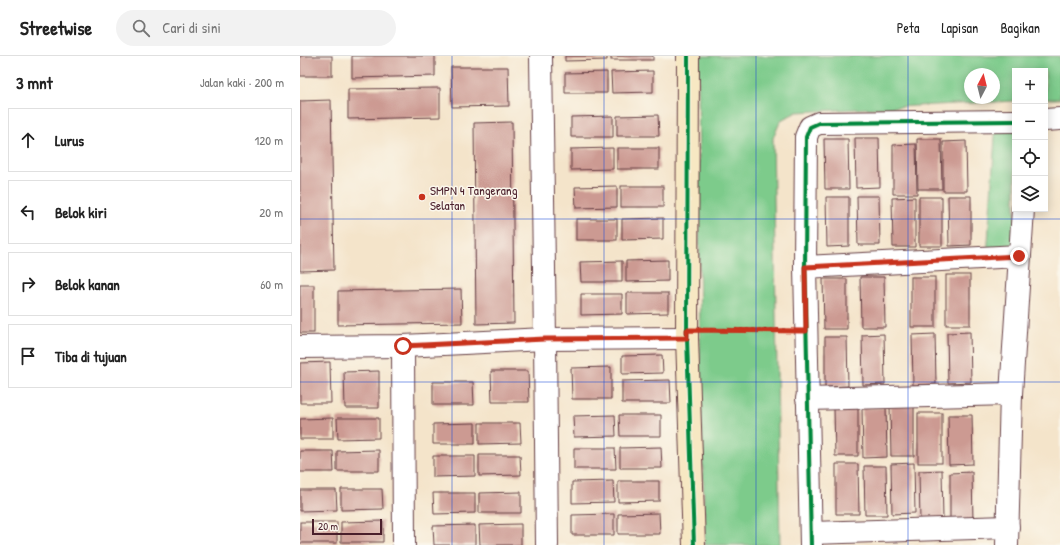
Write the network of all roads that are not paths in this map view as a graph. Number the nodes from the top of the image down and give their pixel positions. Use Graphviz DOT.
graph roads {
  1 [pos="541,56"];
  2 [pos="688,56"];
  3 [pos="1060,119"];
  4 [pos="1048,120"];
  5 [pos="1012,121"];
  6 [pos="1023,212"];
  7 [pos="1019,256"];
  8 [pos="805,267"];
  9 [pos="687,334"];
  10 [pos="545,339"];
  11 [pos="403,346"];
  12 [pos="300,347"];
  13 [pos="1011,394"];
  14 [pos="807,399"];
  15 [pos="1007,536"];
  16 [pos="811,539"];
  17 [pos="404,545"];
  18 [pos="547,545"];
  19 [pos="694,545"];
  1 -- 10 [label="street"];
  2 -- 9 [label="street"];
  3 -- 4 [label="street"];
  5 -- 8 [label="street"];
  6 -- 7 [label="street"];
  7 -- 8 [label="street"];
  7 -- 13 [label="street"];
  8 -- 14 [label="street"];
  9 -- 10 [label="street"];
  9 -- 19 [label="street"];
  10 -- 11 [label="street"];
  10 -- 18 [label="street"];
  11 -- 12 [label="street"];
  11 -- 17 [label="street"];
  13 -- 14 [label="street"];
  13 -- 15 [label="street"];
  14 -- 16 [label="street"];
  15 -- 16 [label="street"];
}
